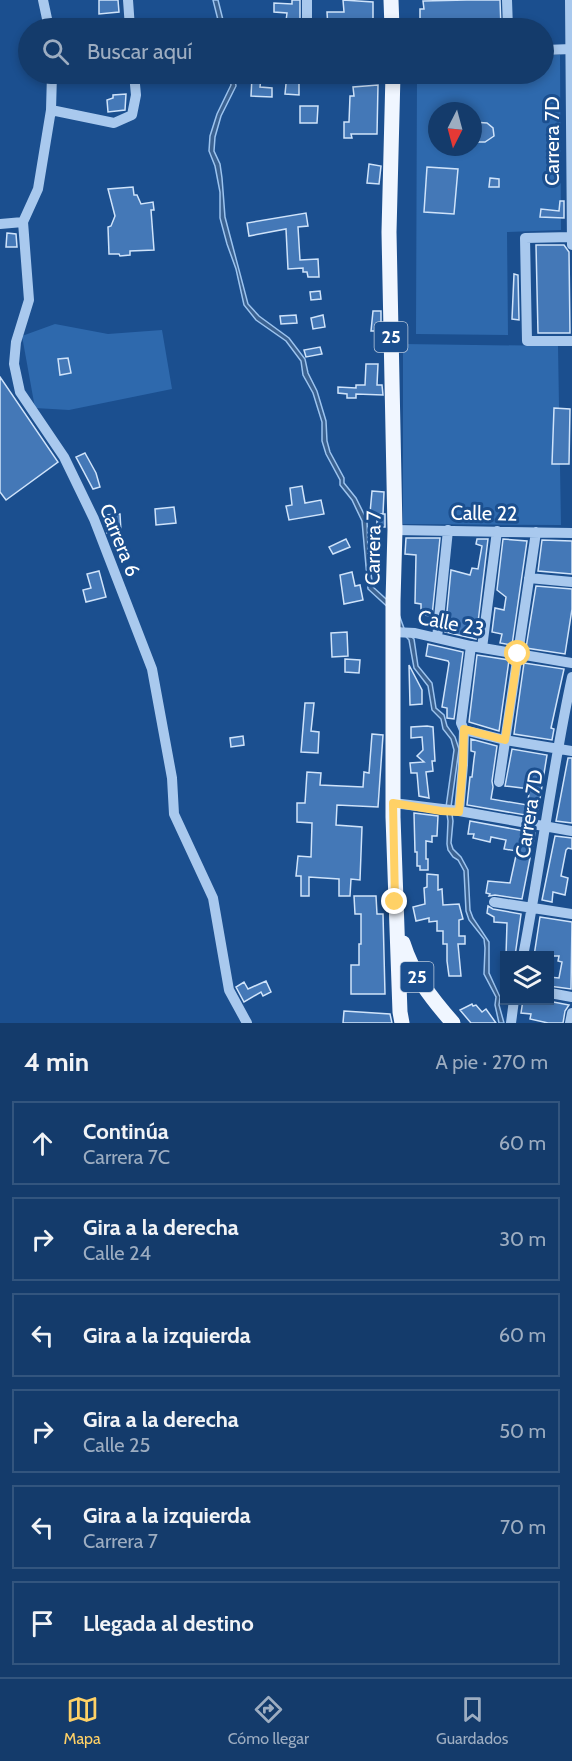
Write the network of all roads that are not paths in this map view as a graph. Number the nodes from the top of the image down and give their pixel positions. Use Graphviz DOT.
graph roads {
  1 [pos="43,0"];
  2 [pos="128,0"];
  3 [pos="307,0"];
  4 [pos="391,0"];
  5 [pos="507,0"];
  6 [pos="571,3"];
  7 [pos="47,18"];
  8 [pos="129,18"];
  9 [pos="307,18"];
  10 [pos="392,18"];
  11 [pos="508,18"];
  12 [pos="571,49"];
  13 [pos="554,50"];
  14 [pos="52,84"];
  15 [pos="134,84"];
  16 [pos="393,84"];
  17 [pos="571,86"];
  18 [pos="51,110"];
  19 [pos="571,119"];
  20 [pos="571,152"];
  21 [pos="571,187"];
  22 [pos="23,222"];
  23 [pos="0,224"];
  24 [pos="572,237"];
  25 [pos="572,245"];
  26 [pos="572,341"];
  27 [pos="395,530"];
  28 [pos="448,530"];
  29 [pos="497,531"];
  30 [pos="536,532"];
  31 [pos="572,533"];
  32 [pos="529,578"];
  33 [pos="572,582"];
  34 [pos="395,627"];
  35 [pos="437,638"];
  36 [pos="477,647"];
  37 [pos="518,654"];
  38 [pos="572,663"];
  39 [pos="572,677"];
  40 [pos="462,726"];
  41 [pos="505,740"];
  42 [pos="556,749"];
  43 [pos="572,752"];
  44 [pos="499,782"];
  45 [pos="393,803"];
  46 [pos="457,811"];
  47 [pos="546,827"];
  48 [pos="572,831"];
  49 [pos="494,902"];
  50 [pos="532,907"];
  51 [pos="572,914"];
  52 [pos="397,923"];
  53 [pos="524,951"];
  54 [pos="554,994"];
  55 [pos="572,997"];
  56 [pos="513,1005"];
  57 [pos="572,1013"];
  58 [pos="247,1023"];
  59 [pos="402,1023"];
  60 [pos="453,1023"];
  61 [pos="510,1023"];
  62 [pos="570,1023"];
  1 -- 7 [label="street"];
  2 -- 8 [label="street"];
  3 -- 9 [label="street"];
  4 -- 10 [label="main road"];
  5 -- 11 [label="street"];
  6 -- 12 [label="street, Carrera 7D"];
  12 -- 13 [label="street"];
  12 -- 17 [label="street, Carrera 7D"];
  14 -- 18 [label="street, Carrera 6"];
  15 -- 18 [label="street"];
  16 -- 27 [label="main road, Carrera 7 / 25"];
  17 -- 19 [label="street, Carrera 7D"];
  18 -- 22 [label="street, Carrera 6"];
  19 -- 20 [label="street, Carrera 7D"];
  20 -- 21 [label="street, Carrera 7D"];
  21 -- 24 [label="street, Carrera 7D"];
  22 -- 23 [label="street"];
  22 -- 58 [label="street, Carrera 6"];
  24 -- 25 [label="street, Carrera 7D"];
  24 -- 26 [label="street"];
  27 -- 28 [label="street, Calle 22"];
  27 -- 34 [label="main road, Carrera 7 / 25"];
  28 -- 29 [label="street, Calle 22"];
  28 -- 35 [label="street"];
  29 -- 30 [label="street, Calle 22"];
  29 -- 36 [label="street"];
  30 -- 31 [label="street, Calle 22"];
  30 -- 32 [label="street"];
  32 -- 33 [label="street"];
  32 -- 37 [label="street"];
  34 -- 35 [label="street, Calle 23"];
  34 -- 45 [label="main road, Carrera 7 / 25"];
  35 -- 36 [label="street, Calle 23"];
  36 -- 37 [label="street, Calle 23"];
  36 -- 40 [label="street"];
  37 -- 38 [label="street, Calle 23"];
  37 -- 41 [label="street"];
  39 -- 42 [label="street, Carrera 7D"];
  40 -- 41 [label="street"];
  40 -- 46 [label="street"];
  41 -- 42 [label="street"];
  41 -- 44 [label="street"];
  42 -- 43 [label="street"];
  42 -- 47 [label="street, Carrera 7D"];
  45 -- 46 [label="street"];
  45 -- 52 [label="main road, Carrera 7 / 25"];
  46 -- 47 [label="street"];
  47 -- 48 [label="street"];
  47 -- 50 [label="street, Carrera 7D"];
  49 -- 50 [label="street"];
  50 -- 51 [label="street"];
  50 -- 53 [label="street, Carrera 7D"];
  52 -- 59 [label="main road, Carrera 7"];
  52 -- 60 [label="main road, 25"];
  54 -- 55 [label="street"];
  56 -- 61 [label="street"];
  57 -- 62 [label="street"];
}
